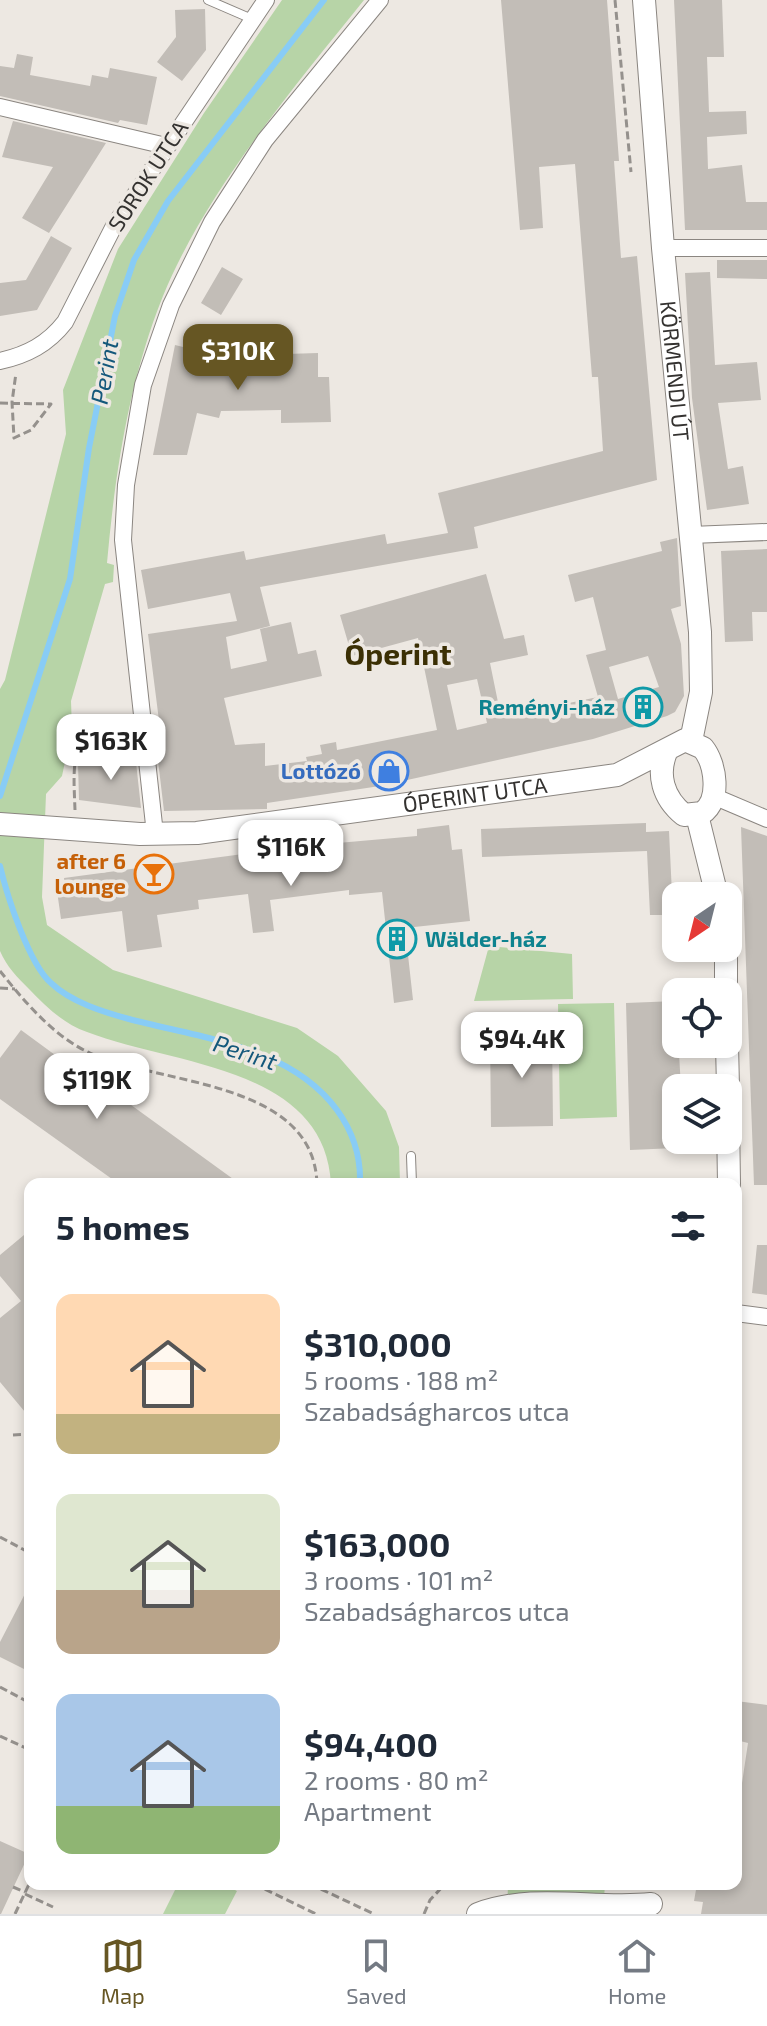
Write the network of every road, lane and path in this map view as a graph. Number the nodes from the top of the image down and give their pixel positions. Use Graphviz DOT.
graph roads {
  1 [pos="208,0"];
  2 [pos="266,0"];
  3 [pos="380,0"];
  4 [pos="615,0"];
  5 [pos="644,0"];
  6 [pos="253,20"];
  7 [pos="0,107"];
  8 [pos="166,146"];
  9 [pos="631,172"];
  10 [pos="663,248"];
  11 [pos="767,248"];
  12 [pos="0,361"];
  13 [pos="17,365"];
  14 [pos="12,402"];
  15 [pos="0,403"];
  16 [pos="767,532"];
  17 [pos="691,535"];
  18 [pos="119,716"];
  19 [pos="691,741"];
  20 [pos="667,750"];
  21 [pos="617,775"];
  22 [pos="665,795"];
  23 [pos="713,796"];
  24 [pos="75,810"];
  25 [pos="697,815"];
  26 [pos="767,819"];
  27 [pos="0,824"];
  28 [pos="155,834"];
  29 [pos="714,882"];
  30 [pos="0,971"];
  31 [pos="0,988"];
  32 [pos="15,989"];
  33 [pos="729,1154"];
  34 [pos="411,1156"];
  35 [pos="316,1178"];
  36 [pos="412,1178"];
  37 [pos="729,1178"];
  38 [pos="742,1314"];
  39 [pos="767,1317"];
  40 [pos="24,1434"];
  41 [pos="13,1435"];
  42 [pos="0,1537"];
  43 [pos="24,1550"];
  44 [pos="0,1687"];
  45 [pos="24,1700"];
  46 [pos="0,1736"];
  47 [pos="24,1747"];
  48 [pos="13,1887"];
  49 [pos="26,1890"];
  50 [pos="266,1890"];
  51 [pos="329,1890"];
  52 [pos="441,1890"];
  53 [pos="25,1893"];
  54 [pos="652,1901"];
  55 [pos="53,1907"];
  56 [pos="424,1913"];
  57 [pos="15,1914"];
  58 [pos="316,1914"];
  59 [pos="374,1914"];
  60 [pos="478,1914"];
  1 -- 6 [label="lane"];
  2 -- 6 [label="street, SOROK UTCA"];
  3 -- 28 [label="street"];
  4 -- 9 [label="path"];
  5 -- 10 [label="street, KÖRMENDI ÚT"];
  6 -- 8 [label="street, SOROK UTCA"];
  7 -- 8 [label="street"];
  8 -- 12 [label="street, SOROK UTCA"];
  10 -- 11 [label="street"];
  10 -- 17 [label="street, KÖRMENDI ÚT"];
  13 -- 14 [label="path"];
  14 -- 14 [label="path"];
  14 -- 15 [label="path"];
  16 -- 17 [label="street"];
  17 -- 19 [label="street, KÖRMENDI ÚT"];
  18 -- 24 [label="path"];
  19 -- 20 [label="street"];
  19 -- 23 [label="street"];
  20 -- 21 [label="street, ÓPERINT UTCA"];
  20 -- 22 [label="street"];
  21 -- 22 [label="street, ÓPERINT UTCA"];
  21 -- 28 [label="street, ÓPERINT UTCA"];
  22 -- 25 [label="street"];
  23 -- 25 [label="street"];
  23 -- 26 [label="street"];
  25 -- 29 [label="street"];
  27 -- 28 [label="street, ÓPERINT UTCA"];
  30 -- 32 [label="path"];
  31 -- 32 [label="path"];
  32 -- 35 [label="path"];
  33 -- 37 [label="street"];
  34 -- 36 [label="lane"];
  38 -- 39 [label="street"];
  40 -- 41 [label="path"];
  42 -- 43 [label="path"];
  44 -- 45 [label="path"];
  46 -- 47 [label="path"];
  48 -- 53 [label="path"];
  49 -- 53 [label="path"];
  50 -- 58 [label="path"];
  51 -- 59 [label="path"];
  52 -- 56 [label="path"];
  53 -- 55 [label="path"];
  53 -- 57 [label="path"];
  54 -- 60 [label="street"];
}
